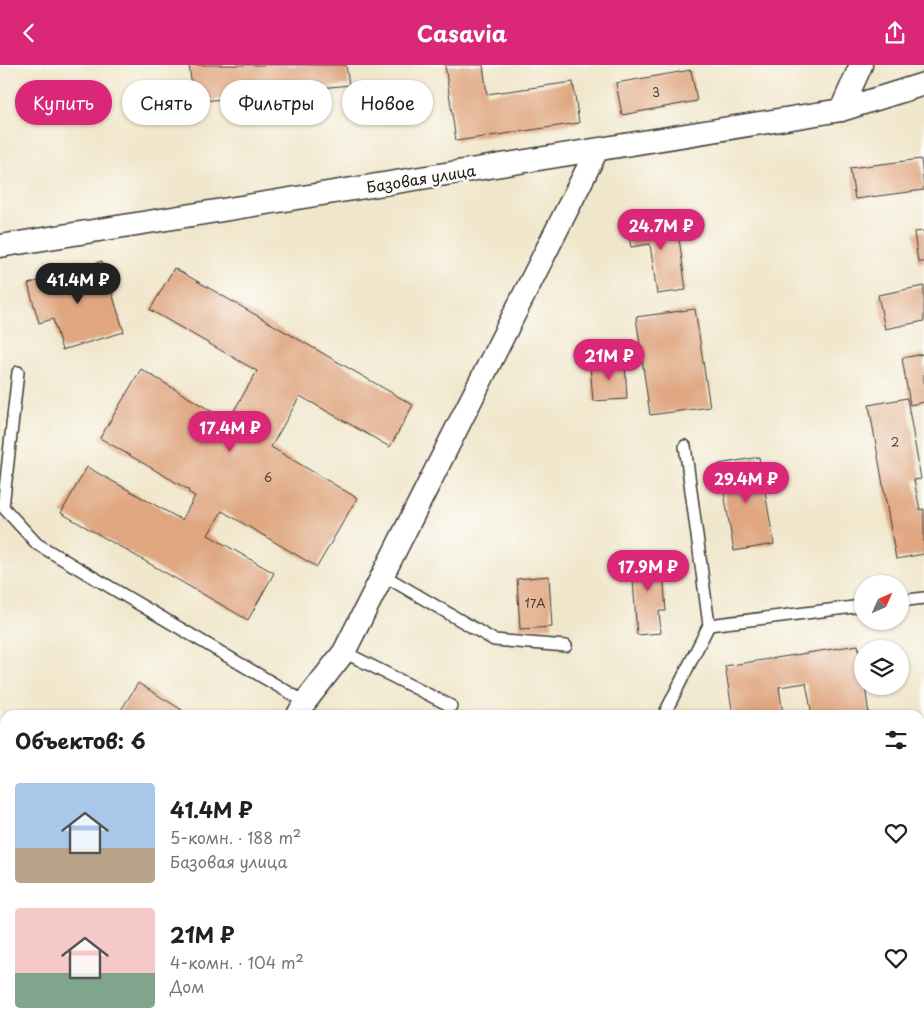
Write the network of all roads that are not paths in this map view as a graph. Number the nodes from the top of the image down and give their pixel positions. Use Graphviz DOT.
graph roads {
  1 [pos="861,65"];
  2 [pos="924,85"];
  3 [pos="841,110"];
  4 [pos="597,150"];
  5 [pos="0,246"];
  6 [pos="18,372"];
  7 [pos="685,446"];
  8 [pos="1,506"];
  9 [pos="383,575"];
  10 [pos="924,598"];
  11 [pos="909,600"];
  12 [pos="854,606"];
  13 [pos="708,625"];
  14 [pos="566,646"];
  15 [pos="344,652"];
  16 [pos="451,707"];
  17 [pos="302,709"];
  18 [pos="666,710"];
  1 -- 3 [label="street"];
  2 -- 3 [label="street, Базовая улица"];
  3 -- 4 [label="street, Базовая улица"];
  4 -- 5 [label="street, Базовая улица"];
  4 -- 9 [label="street"];
  6 -- 8 [label="lane"];
  7 -- 13 [label="lane"];
  8 -- 17 [label="lane"];
  9 -- 14 [label="lane"];
  9 -- 15 [label="street"];
  10 -- 11 [label="lane"];
  12 -- 13 [label="lane"];
  13 -- 18 [label="lane"];
  15 -- 16 [label="lane"];
  15 -- 17 [label="street"];
}
